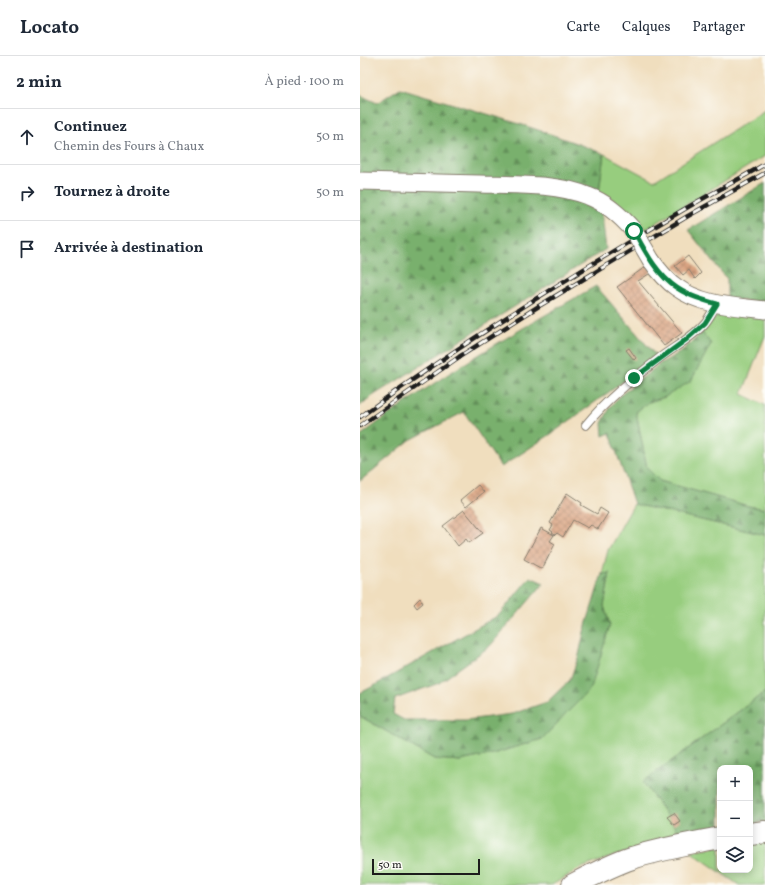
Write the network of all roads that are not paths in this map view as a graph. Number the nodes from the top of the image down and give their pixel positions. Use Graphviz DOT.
graph roads {
  1 [pos="360,181"];
  2 [pos="717,304"];
  3 [pos="765,310"];
  4 [pos="586,425"];
  5 [pos="765,832"];
  6 [pos="753,834"];
  7 [pos="717,839"];
  8 [pos="573,885"];
  1 -- 2 [label="street, bridge"];
  2 -- 3 [label="street"];
  2 -- 4 [label="lane"];
  5 -- 6 [label="main road"];
  7 -- 8 [label="main road"];
}
